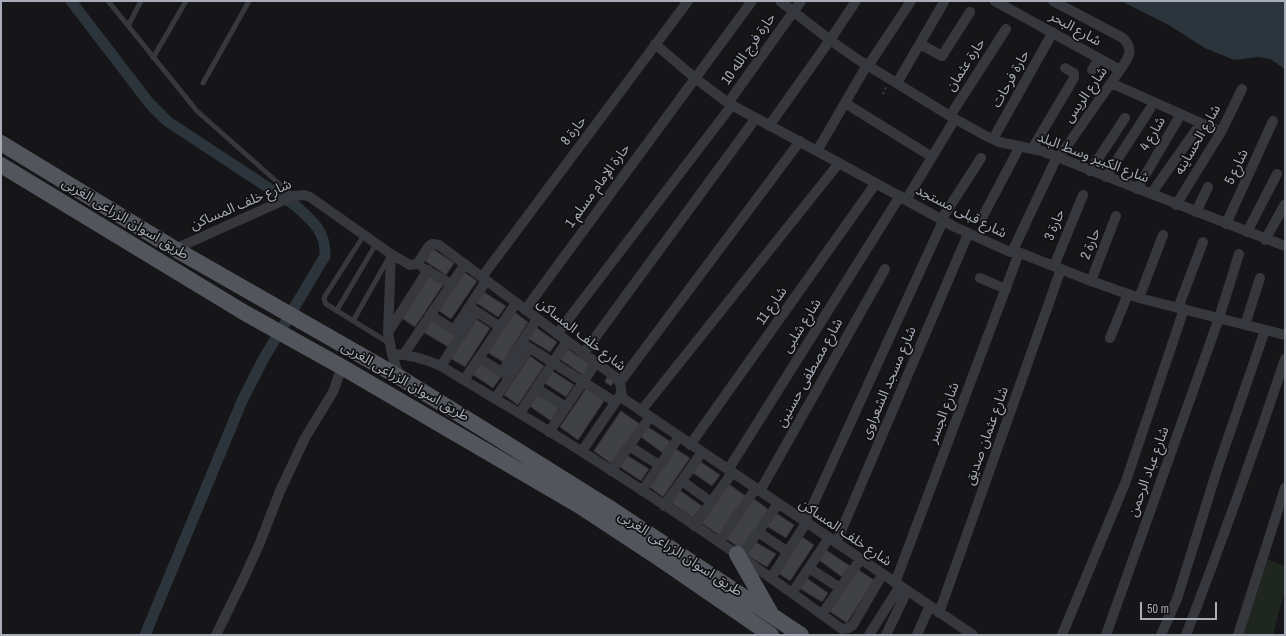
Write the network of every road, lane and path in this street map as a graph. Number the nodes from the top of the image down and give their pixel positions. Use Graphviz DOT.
graph roads {
  1 [pos="108,1"];
  2 [pos="141,1"];
  3 [pos="186,1"];
  4 [pos="249,1"];
  5 [pos="688,1"];
  6 [pos="752,1"];
  7 [pos="780,1"];
  8 [pos="801,1"];
  9 [pos="856,1"];
  10 [pos="911,1"];
  11 [pos="995,1"];
  12 [pos="1054,1"];
  13 [pos="944,2"];
  14 [pos="793,12"];
  15 [pos="970,12"];
  16 [pos="128,26"];
  17 [pos="1006,29"];
  18 [pos="1053,32"];
  19 [pos="830,40"];
  20 [pos="655,44"];
  21 [pos="920,44"];
  22 [pos="153,58"];
  23 [pos="1099,59"];
  24 [pos="868,66"];
  25 [pos="1065,68"];
  26 [pos="1092,70"];
  27 [pos="1120,70"];
  28 [pos="695,78"];
  29 [pos="204,83"];
  30 [pos="897,83"];
  31 [pos="1112,83"];
  32 [pos="1242,89"];
  33 [pos="845,103"];
  34 [pos="730,104"];
  35 [pos="1150,109"];
  36 [pos="1181,114"];
  37 [pos="756,118"];
  38 [pos="953,118"];
  39 [pos="1124,118"];
  40 [pos="1273,121"];
  41 [pos="1201,123"];
  42 [pos="769,126"];
  43 [pos="1221,132"];
  44 [pos="993,139"];
  45 [pos="800,141"];
  46 [pos="1020,146"];
  47 [pos="1032,149"];
  48 [pos="3,150"];
  49 [pos="817,151"];
  50 [pos="932,157"];
  51 [pos="981,158"];
  52 [pos="1058,158"];
  53 [pos="840,162"];
  54 [pos="1,165"];
  55 [pos="1090,171"];
  56 [pos="1276,174"];
  57 [pos="1106,177"];
  58 [pos="876,183"];
  59 [pos="1208,187"];
  60 [pos="1137,189"];
  61 [pos="1150,194"];
  62 [pos="1083,195"];
  63 [pos="291,197"];
  64 [pos="903,198"];
  65 [pos="1176,204"];
  66 [pos="1285,204"];
  67 [pos="1196,212"];
  68 [pos="1116,216"];
  69 [pos="982,218"];
  70 [pos="942,220"];
  71 [pos="1226,224"];
  72 [pos="1247,232"];
  73 [pos="968,234"];
  74 [pos="364,235"];
  75 [pos="1163,235"];
  76 [pos="1266,240"];
  77 [pos="1203,242"];
  78 [pos="376,244"];
  79 [pos="1285,246"];
  80 [pos="175,249"];
  81 [pos="1016,252"];
  82 [pos="391,254"];
  83 [pos="1239,254"];
  84 [pos="416,264"];
  85 [pos="465,264"];
  86 [pos="1057,268"];
  87 [pos="885,269"];
  88 [pos="428,270"];
  89 [pos="980,278"];
  90 [pos="1260,278"];
  91 [pos="484,279"];
  92 [pos="1091,281"];
  93 [pos="451,284"];
  94 [pos="1006,289"];
  95 [pos="1128,294"];
  96 [pos="1140,298"];
  97 [pos="516,303"];
  98 [pos="1181,309"];
  99 [pos="337,310"];
  100 [pos="473,310"];
  101 [pos="525,310"];
  102 [pos="430,315"];
  103 [pos="1219,318"];
  104 [pos="537,319"];
  105 [pos="353,321"];
  106 [pos="1245,325"];
  107 [pos="500,327"];
  108 [pos="1265,330"];
  109 [pos="458,333"];
  110 [pos="558,334"];
  111 [pos="1285,335"];
  112 [pos="389,338"];
  113 [pos="1110,338"];
  114 [pos="567,341"];
  115 [pos="525,345"];
  116 [pos="392,354"];
  117 [pos="404,354"];
  118 [pos="583,354"];
  119 [pos="479,358"];
  120 [pos="1285,359"];
  121 [pos="553,363"];
  122 [pos="596,363"];
  123 [pos="342,366"];
  124 [pos="441,366"];
  125 [pos="506,375"];
  126 [pos="399,377"];
  127 [pos="464,380"];
  128 [pos="583,382"];
  129 [pos="620,382"];
  130 [pos="536,388"];
  131 [pos="618,398"];
  132 [pos="495,399"];
  133 [pos="566,407"];
  134 [pos="641,411"];
  135 [pos="520,413"];
  136 [pos="650,417"];
  137 [pos="549,432"];
  138 [pos="679,437"];
  139 [pos="690,445"];
  140 [pos="630,446"];
  141 [pos="582,451"];
  142 [pos="702,452"];
  143 [pos="659,465"];
  144 [pos="612,471"];
  145 [pos="730,471"];
  146 [pos="682,481"];
  147 [pos="1285,488"];
  148 [pos="758,490"];
  149 [pos="642,491"];
  150 [pos="711,502"];
  151 [pos="778,504"];
  152 [pos="664,506"];
  153 [pos="806,523"];
  154 [pos="694,526"];
  155 [pos="758,532"];
  156 [pos="832,541"];
  157 [pos="719,542"];
  158 [pos="788,552"];
  159 [pos="739,556"];
  160 [pos="860,560"];
  161 [pos="809,568"];
  162 [pos="882,575"];
  163 [pos="771,578"];
  164 [pos="901,587"];
  165 [pos="840,588"];
  166 [pos="792,593"];
  167 [pos="930,606"];
  168 [pos="938,612"];
  169 [pos="822,614"];
  170 [pos="772,615"];
  171 [pos="967,634"];
  172 [pos="216,635"];
  173 [pos="771,635"];
  174 [pos="800,635"];
  175 [pos="869,635"];
  176 [pos="886,635"];
  177 [pos="917,635"];
  178 [pos="1062,635"];
  179 [pos="1106,635"];
  180 [pos="1161,635"];
  181 [pos="1186,635"];
  182 [pos="1238,635"];
  1 -- 16 [label="lane"];
  2 -- 16 [label="lane"];
  3 -- 22 [label="lane"];
  4 -- 29 [label="lane"];
  5 -- 20 [label="street, حارة 8"];
  6 -- 28 [label="street, حارة الإمام مسلم 1"];
  7 -- 14 [label="street, شارع الكبير وسط البلد"];
  8 -- 14 [label="street, حارة فرج الله 10"];
  9 -- 19 [label="street"];
  10 -- 24 [label="street"];
  11 -- 18 [label="street, شارع البحر"];
  12 -- 27 [label="street, شارع الريس"];
  13 -- 21 [label="street"];
  14 -- 19 [label="street, شارع الكبير وسط البلد"];
  14 -- 34 [label="street, حارة فرج الله 10"];
  15 -- 21 [label="street"];
  16 -- 22 [label="lane"];
  17 -- 38 [label="street, حارة عثمان"];
  18 -- 23 [label="street, شارع البحر"];
  18 -- 44 [label="street, حارة فرحات"];
  19 -- 24 [label="street, شارع الكبير وسط البلد"];
  19 -- 42 [label="street"];
  20 -- 28 [label="street, شارع قبلى مستجد"];
  20 -- 91 [label="street, حارة 8"];
  21 -- 30 [label="street"];
  22 -- 63 [label="lane"];
  23 -- 26 [label="street"];
  23 -- 27 [label="street, شارع البحر"];
  24 -- 30 [label="street, شارع الكبير وسط البلد"];
  24 -- 33 [label="street"];
  25 -- 47 [label="street"];
  27 -- 31 [label="street, شارع الريس"];
  28 -- 34 [label="street, شارع قبلى مستجد"];
  28 -- 101 [label="street, حارة الإمام مسلم 1"];
  30 -- 38 [label="street, شارع الكبير وسط البلد"];
  31 -- 36 [label="street"];
  31 -- 52 [label="street, شارع الريس"];
  32 -- 43 [label="street, شارع الحساينه"];
  33 -- 49 [label="street"];
  33 -- 50 [label="street"];
  34 -- 37 [label="street, شارع قبلى مستجد"];
  34 -- 110 [label="street, حارة فرج الله 10"];
  35 -- 57 [label="street"];
  36 -- 41 [label="street"];
  36 -- 60 [label="street, شارع 4"];
  37 -- 42 [label="street, شارع قبلى مستجد"];
  37 -- 118 [label="street"];
  38 -- 44 [label="street, شارع الكبير وسط البلد"];
  38 -- 50 [label="street, حارة عثمان"];
  39 -- 55 [label="street"];
  40 -- 71 [label="street, شارع 5"];
  41 -- 43 [label="street"];
  41 -- 61 [label="street"];
  42 -- 45 [label="street, شارع قبلى مستجد"];
  43 -- 65 [label="street, شارع الحساينه"];
  44 -- 46 [label="street, شارع الكبير وسط البلد"];
  45 -- 49 [label="street, شارع قبلى مستجد"];
  45 -- 129 [label="street"];
  46 -- 47 [label="street, شارع الكبير وسط البلد"];
  46 -- 69 [label="street"];
  47 -- 52 [label="street, شارع الكبير وسط البلد"];
  48 -- 80 [label="main road, طريق اسوان الزراعى الغربى"];
  49 -- 53 [label="street, شارع قبلى مستجد"];
  50 -- 64 [label="street, حارة عثمان"];
  51 -- 70 [label="street"];
  52 -- 55 [label="street, شارع الكبير وسط البلد"];
  52 -- 81 [label="street, شارع الريس"];
  53 -- 58 [label="street, شارع قبلى مستجد"];
  53 -- 134 [label="street"];
  54 -- 123 [label="main road, طريق اسوان الزراعى الغربى"];
  55 -- 57 [label="street, شارع الكبير وسط البلد"];
  56 -- 72 [label="street"];
  57 -- 60 [label="street, شارع الكبير وسط البلد"];
  58 -- 64 [label="street, شارع قبلى مستجد"];
  58 -- 139 [label="street, شارع 11"];
  59 -- 67 [label="street"];
  60 -- 61 [label="street, شارع الكبير وسط البلد"];
  61 -- 65 [label="street, شارع الكبير وسط البلد"];
  62 -- 86 [label="street, حارة 3"];
  63 -- 74 [label="street, شارع خلف المساكن"];
  63 -- 80 [label="street, شارع خلف المساكن"];
  64 -- 70 [label="street, شارع قبلى مستجد"];
  64 -- 145 [label="street, شارع شلبى"];
  65 -- 67 [label="street, شارع الكبير وسط البلد"];
  66 -- 76 [label="street"];
  67 -- 71 [label="street, شارع الكبير وسط البلد"];
  68 -- 92 [label="street, حارة 2"];
  70 -- 73 [label="street, شارع قبلى مستجد"];
  70 -- 153 [label="street"];
  71 -- 72 [label="street, شارع الكبير وسط البلد"];
  72 -- 76 [label="street, شارع الكبير وسط البلد"];
  73 -- 81 [label="street, شارع قبلى مستجد"];
  73 -- 156 [label="street, شارع مسجد الشعراوى"];
  74 -- 78 [label="street, شارع خلف المساكن"];
  74 -- 99 [label="lane"];
  75 -- 96 [label="street"];
  76 -- 79 [label="street, شارع الكبير وسط البلد"];
  77 -- 98 [label="street"];
  78 -- 82 [label="street, شارع خلف المساكن"];
  78 -- 99 [label="lane"];
  80 -- 126 [label="main road, طريق اسوان الزراعى الغربى"];
  81 -- 86 [label="street, شارع قبلى مستجد"];
  81 -- 94 [label="street, شارع الجسر"];
  82 -- 84 [label="street, شارع خلف المساكن"];
  82 -- 105 [label="lane"];
  82 -- 112 [label="street"];
  83 -- 103 [label="street, شارع عباد الرحمن"];
  84 -- 85 [label="street, شارع خلف المساكن"];
  84 -- 88 [label="street"];
  85 -- 91 [label="street, شارع خلف المساكن"];
  85 -- 93 [label="street"];
  86 -- 92 [label="street, شارع قبلى مستجد"];
  86 -- 168 [label="street, شارع عثمان صديق"];
  87 -- 148 [label="street, شارع مصطفى حسنين"];
  88 -- 93 [label="street"];
  88 -- 112 [label="street"];
  89 -- 94 [label="street"];
  90 -- 106 [label="street"];
  91 -- 97 [label="street, شارع خلف المساكن"];
  91 -- 100 [label="street, حارة 8"];
  92 -- 95 [label="street, شارع قبلى مستجد"];
  93 -- 102 [label="street"];
  94 -- 164 [label="street, شارع الجسر"];
  95 -- 96 [label="street, شارع قبلى مستجد"];
  95 -- 113 [label="street"];
  96 -- 98 [label="street, شارع قبلى مستجد"];
  97 -- 101 [label="street, شارع خلف المساكن"];
  97 -- 107 [label="street"];
  98 -- 103 [label="street, شارع قبلى مستجد"];
  98 -- 178 [label="street"];
  99 -- 105 [label="lane"];
  100 -- 107 [label="street"];
  100 -- 109 [label="street, حارة 8"];
  101 -- 104 [label="street, شارع خلف المساكن"];
  102 -- 109 [label="street"];
  102 -- 117 [label="street"];
  103 -- 106 [label="street, شارع قبلى مستجد"];
  103 -- 179 [label="street, شارع عباد الرحمن"];
  104 -- 110 [label="street, شارع خلف المساكن"];
  104 -- 115 [label="street"];
  105 -- 112 [label="lane"];
  106 -- 108 [label="street, شارع قبلى مستجد"];
  107 -- 119 [label="street"];
  108 -- 111 [label="street, شارع قبلى مستجد"];
  108 -- 180 [label="street"];
  109 -- 124 [label="street, حارة 8"];
  110 -- 114 [label="street, شارع خلف المساكن"];
  112 -- 116 [label="street"];
  114 -- 118 [label="street, شارع خلف المساكن"];
  114 -- 121 [label="street"];
  115 -- 121 [label="street"];
  115 -- 125 [label="street"];
  116 -- 117 [label="street"];
  116 -- 126 [label="street"];
  117 -- 124 [label="street"];
  118 -- 122 [label="street, شارع خلف المساكن"];
  119 -- 125 [label="street"];
  119 -- 127 [label="street"];
  120 -- 181 [label="street"];
  121 -- 128 [label="street"];
  121 -- 130 [label="street"];
  122 -- 128 [label="street"];
  122 -- 129 [label="street, شارع خلف المساكن"];
  123 -- 172 [label="street"];
  123 -- 173 [label="main road, طريق اسوان الزراعى الغربى"];
  124 -- 127 [label="street"];
  125 -- 132 [label="street"];
  126 -- 170 [label="main road, طريق اسوان الزراعى الغربى"];
  127 -- 132 [label="street"];
  128 -- 131 [label="street"];
  128 -- 133 [label="street"];
  129 -- 131 [label="street, شارع خلف المساكن"];
  130 -- 133 [label="street"];
  130 -- 135 [label="street"];
  131 -- 134 [label="street, شارع خلف المساكن"];
  131 -- 141 [label="street"];
  132 -- 135 [label="street"];
  133 -- 137 [label="street"];
  134 -- 136 [label="street, شارع خلف المساكن"];
  135 -- 137 [label="street"];
  136 -- 138 [label="street, شارع خلف المساكن"];
  136 -- 140 [label="street"];
  137 -- 141 [label="street"];
  138 -- 139 [label="street, شارع خلف المساكن"];
  138 -- 143 [label="street"];
  139 -- 142 [label="street, شارع خلف المساكن"];
  140 -- 143 [label="street"];
  140 -- 144 [label="street"];
  141 -- 144 [label="street"];
  142 -- 145 [label="street, شارع خلف المساكن"];
  142 -- 146 [label="street"];
  143 -- 149 [label="street"];
  144 -- 149 [label="street"];
  145 -- 148 [label="street, شارع خلف المساكن"];
  145 -- 150 [label="street, شارع شلبى"];
  146 -- 150 [label="street"];
  146 -- 152 [label="street"];
  147 -- 182 [label="street"];
  148 -- 151 [label="street, شارع خلف المساكن"];
  148 -- 157 [label="street, شارع مصطفى حسنين"];
  149 -- 152 [label="street"];
  150 -- 154 [label="street, شارع شلبى"];
  151 -- 153 [label="street, شارع خلف المساكن"];
  151 -- 155 [label="street"];
  152 -- 154 [label="street"];
  153 -- 156 [label="street, شارع خلف المساكن"];
  153 -- 158 [label="street"];
  154 -- 157 [label="street"];
  155 -- 158 [label="street"];
  155 -- 159 [label="street"];
  156 -- 160 [label="street, شارع خلف المساكن"];
  156 -- 161 [label="street, شارع مسجد الشعراوى"];
  157 -- 159 [label="street"];
  158 -- 163 [label="street"];
  159 -- 163 [label="street"];
  159 -- 170 [label="main road"];
  160 -- 162 [label="street, شارع خلف المساكن"];
  160 -- 165 [label="street"];
  161 -- 165 [label="street"];
  161 -- 166 [label="street, شارع مسجد الشعراوى"];
  162 -- 164 [label="street, شارع خلف المساكن"];
  162 -- 169 [label="street"];
  163 -- 166 [label="street"];
  164 -- 167 [label="street, شارع خلف المساكن"];
  164 -- 175 [label="street"];
  164 -- 176 [label="street"];
  165 -- 169 [label="street"];
  166 -- 169 [label="street"];
  167 -- 168 [label="street, شارع خلف المساكن"];
  167 -- 177 [label="street"];
  168 -- 171 [label="street, شارع خلف المساكن"];
  170 -- 174 [label="main road, طريق اسوان الزراعى الغربى"];
}
